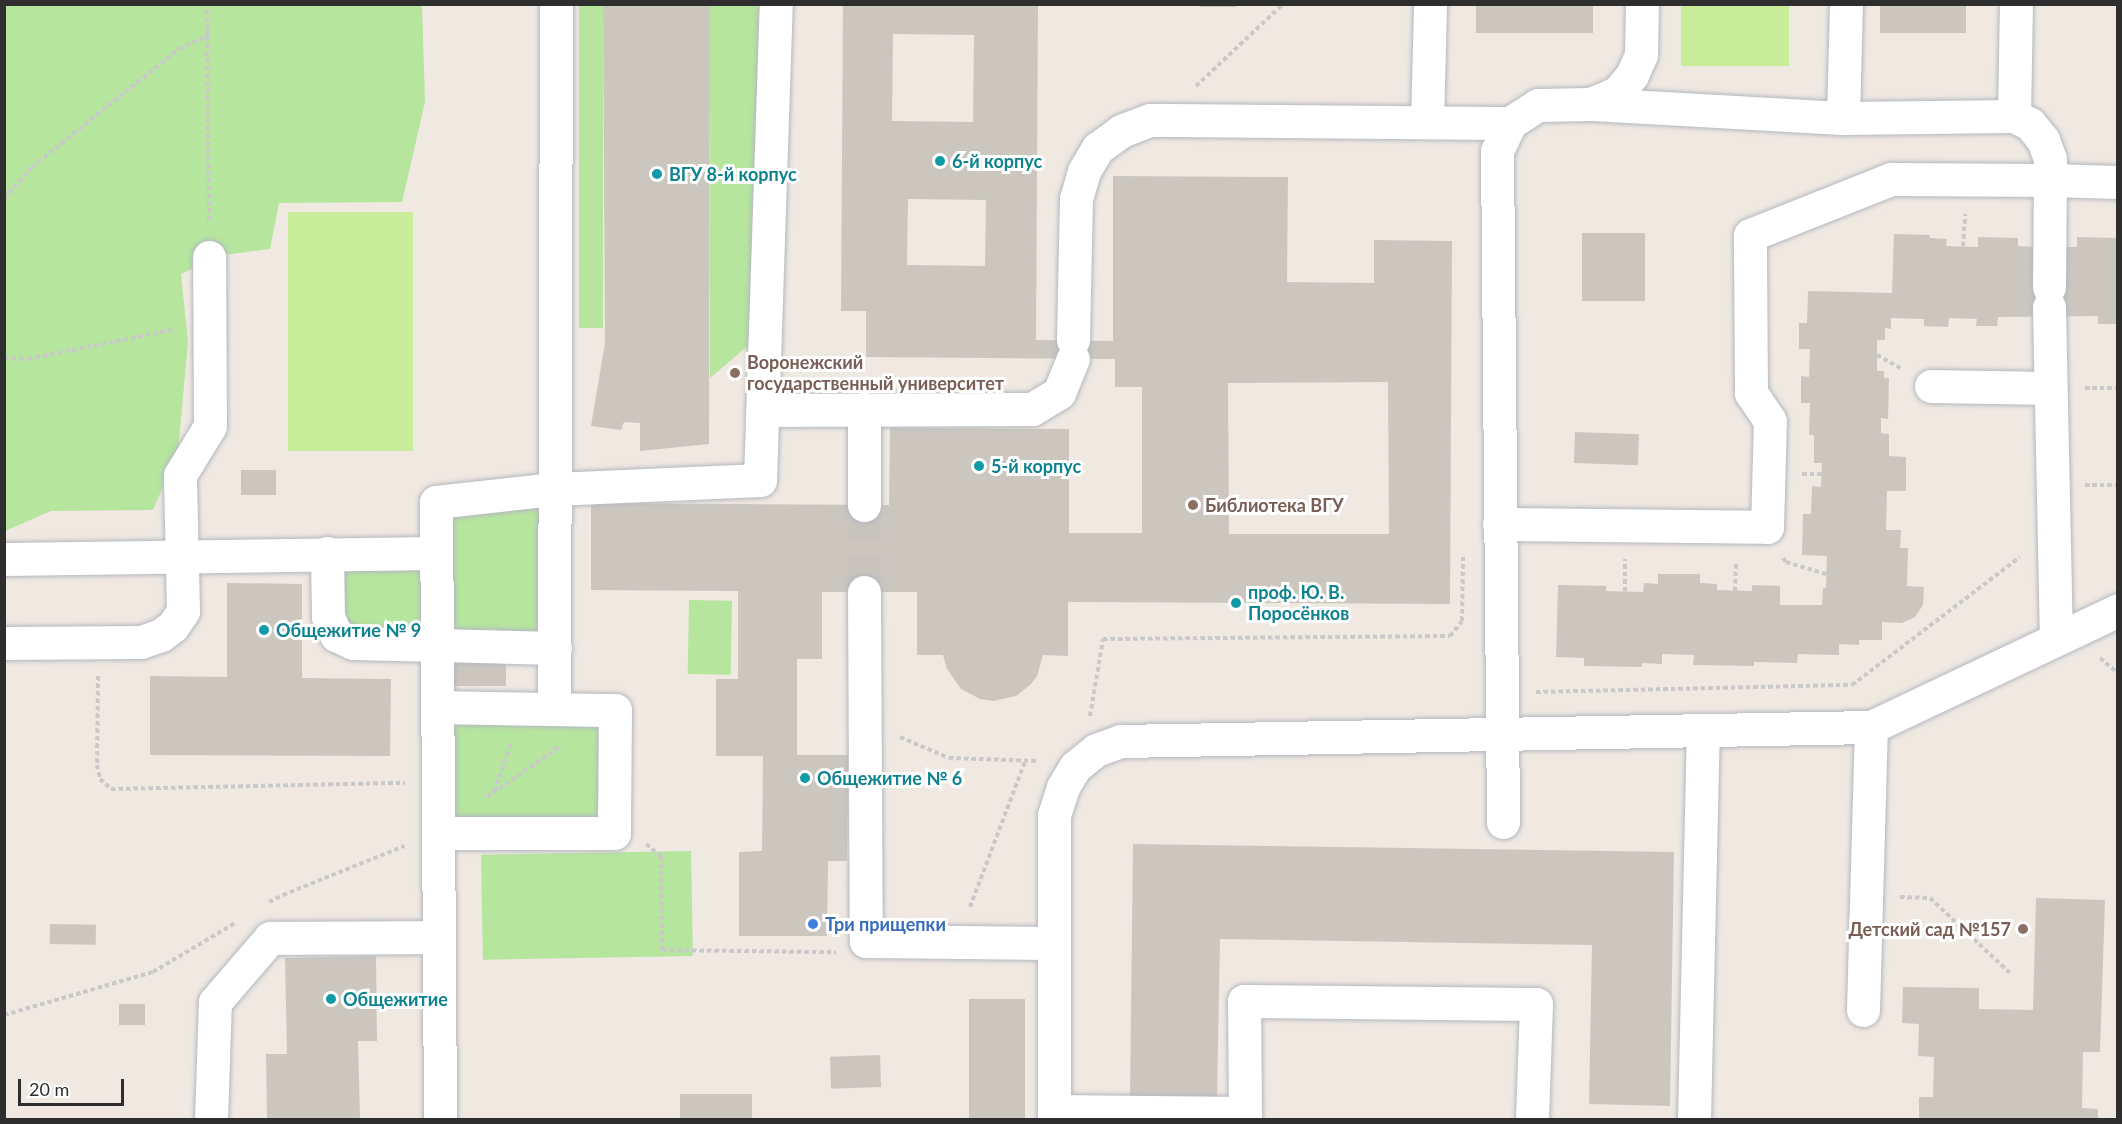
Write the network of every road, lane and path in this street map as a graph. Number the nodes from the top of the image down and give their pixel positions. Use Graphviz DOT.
graph roads {
  1 [pos="207,4"];
  2 [pos="556,4"];
  3 [pos="776,4"];
  4 [pos="1283,4"];
  5 [pos="1430,4"];
  6 [pos="1642,4"];
  7 [pos="1846,4"];
  8 [pos="2016,4"];
  9 [pos="207,36"];
  10 [pos="1591,104"];
  11 [pos="2014,116"];
  12 [pos="1843,118"];
  13 [pos="1160,120"];
  14 [pos="1427,122"];
  15 [pos="1510,123"];
  16 [pos="2050,180"];
  17 [pos="2118,182"];
  18 [pos="4,199"];
  19 [pos="209,257"];
  20 [pos="178,328"];
  21 [pos="4,358"];
  22 [pos="1931,386"];
  23 [pos="2050,388"];
  24 [pos="864,409"];
  25 [pos="762,410"];
  26 [pos="554,489"];
  27 [pos="864,505"];
  28 [pos="1499,524"];
  29 [pos="1767,527"];
  30 [pos="2054,531"];
  31 [pos="1463,550"];
  32 [pos="327,553"];
  33 [pos="436,553"];
  34 [pos="182,555"];
  35 [pos="4,559"];
  36 [pos="1826,574"];
  37 [pos="864,592"];
  38 [pos="2118,610"];
  39 [pos="2056,639"];
  40 [pos="99,642"];
  41 [pos="4,643"];
  42 [pos="437,645"];
  43 [pos="555,648"];
  44 [pos="1501,693"];
  45 [pos="437,706"];
  46 [pos="539,708"];
  47 [pos="865,722"];
  48 [pos="1089,722"];
  49 [pos="1871,727"];
  50 [pos="1703,732"];
  51 [pos="1502,736"];
  52 [pos="568,741"];
  53 [pos="1026,759"];
  54 [pos="1043,763"];
  55 [pos="437,783"];
  56 [pos="494,792"];
  57 [pos="485,799"];
  58 [pos="1503,822"];
  59 [pos="438,833"];
  60 [pos="614,833"];
  61 [pos="1866,895"];
  62 [pos="262,906"];
  63 [pos="243,918"];
  64 [pos="439,937"];
  65 [pos="866,941"];
  66 [pos="957,942"];
  67 [pos="1054,943"];
  68 [pos="2010,974"];
  69 [pos="1863,1010"];
  70 [pos="4,1015"];
  71 [pos="1054,1115"];
  72 [pos="1245,1116"];
  73 [pos="211,1119"];
  74 [pos="440,1119"];
  75 [pos="1532,1119"];
  76 [pos="1694,1119"];
  1 -- 9 [label="path"];
  2 -- 26 [label="street"];
  3 -- 25 [label="street"];
  4 -- 13 [label="path"];
  5 -- 14 [label="street"];
  6 -- 10 [label="street"];
  7 -- 12 [label="street"];
  8 -- 11 [label="street"];
  9 -- 18 [label="path"];
  9 -- 19 [label="path"];
  10 -- 12 [label="street"];
  10 -- 15 [label="street"];
  11 -- 12 [label="street"];
  11 -- 16 [label="street"];
  13 -- 14 [label="street"];
  13 -- 24 [label="street"];
  14 -- 15 [label="street"];
  15 -- 28 [label="street"];
  16 -- 17 [label="street"];
  16 -- 23 [label="street"];
  16 -- 29 [label="street"];
  19 -- 34 [label="street"];
  20 -- 21 [label="path"];
  22 -- 23 [label="street"];
  23 -- 30 [label="street"];
  24 -- 25 [label="street"];
  24 -- 27 [label="street"];
  25 -- 26 [label="street"];
  26 -- 33 [label="street"];
  26 -- 43 [label="street"];
  28 -- 29 [label="street"];
  28 -- 44 [label="street"];
  29 -- 36 [label="path"];
  30 -- 39 [label="street"];
  30 -- 44 [label="path"];
  31 -- 48 [label="path"];
  32 -- 33 [label="street"];
  32 -- 34 [label="street"];
  32 -- 42 [label="street"];
  33 -- 42 [label="street"];
  34 -- 35 [label="street"];
  34 -- 40 [label="street"];
  37 -- 47 [label="street"];
  38 -- 39 [label="street"];
  39 -- 49 [label="street"];
  40 -- 41 [label="street"];
  40 -- 55 [label="path"];
  42 -- 43 [label="street"];
  42 -- 45 [label="street"];
  43 -- 46 [label="street"];
  44 -- 51 [label="street"];
  45 -- 46 [label="street"];
  45 -- 55 [label="street"];
  46 -- 56 [label="path"];
  46 -- 60 [label="street"];
  47 -- 53 [label="path"];
  47 -- 65 [label="street"];
  49 -- 50 [label="street"];
  49 -- 61 [label="street"];
  50 -- 51 [label="street"];
  50 -- 76 [label="street"];
  51 -- 58 [label="street"];
  51 -- 67 [label="street"];
  52 -- 56 [label="path"];
  53 -- 54 [label="path"];
  53 -- 66 [label="path"];
  55 -- 59 [label="street"];
  56 -- 57 [label="path"];
  59 -- 60 [label="street"];
  59 -- 62 [label="path"];
  59 -- 64 [label="street"];
  60 -- 65 [label="path"];
  61 -- 68 [label="path"];
  61 -- 69 [label="street"];
  63 -- 70 [label="path"];
  64 -- 73 [label="street"];
  64 -- 74 [label="street"];
  65 -- 66 [label="street"];
  66 -- 67 [label="street"];
  67 -- 71 [label="street"];
  71 -- 72 [label="street"];
  72 -- 75 [label="street"];
}
